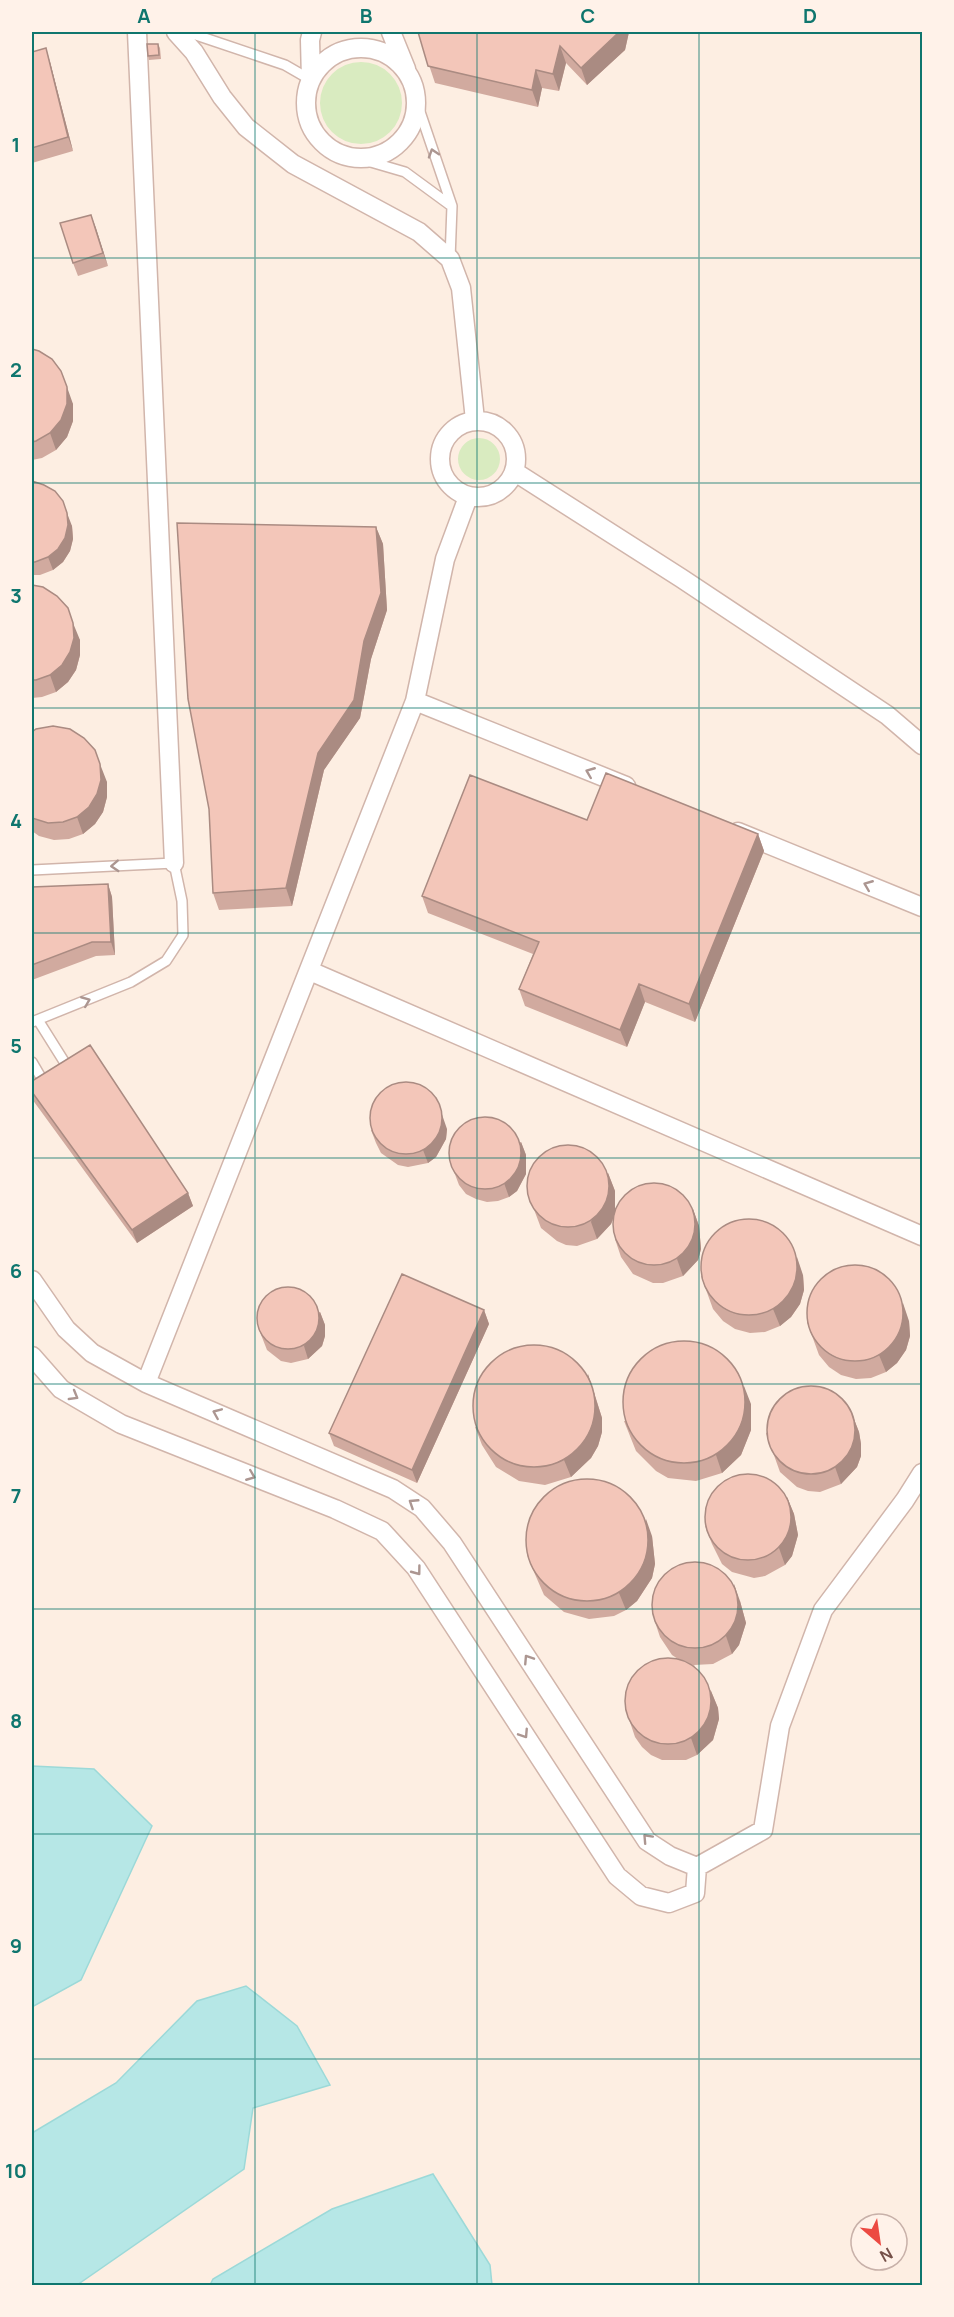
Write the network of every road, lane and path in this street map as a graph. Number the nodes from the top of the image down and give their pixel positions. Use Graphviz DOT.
graph roads {
  1 [pos="138,32"];
  2 [pos="176,32"];
  3 [pos="187,32"];
  4 [pos="312,32"];
  5 [pos="391,32"];
  6 [pos="409,76"];
  7 [pos="311,80"];
  8 [pos="416,100"];
  9 [pos="357,158"];
  10 [pos="452,206"];
  11 [pos="450,259"];
  12 [pos="475,420"];
  13 [pos="515,472"];
  14 [pos="468,497"];
  15 [pos="415,701"];
  16 [pos="922,745"];
  17 [pos="646,795"];
  18 [pos="724,826"];
  19 [pos="174,863"];
  20 [pos="32,870"];
  21 [pos="922,907"];
  22 [pos="310,971"];
  23 [pos="35,1021"];
  24 [pos="32,1062"];
  25 [pos="71,1073"];
  26 [pos="48,1088"];
  27 [pos="922,1236"];
  28 [pos="33,1287"];
  29 [pos="32,1356"];
  30 [pos="146,1383"];
  31 [pos="922,1473"];
  32 [pos="697,1867"];
  1 -- 19 [label="street"];
  2 -- 11 [label="street"];
  3 -- 7 [label="lane"];
  4 -- 7 [label="street"];
  5 -- 6 [label="street"];
  6 -- 7 [label="street"];
  6 -- 8 [label="street"];
  7 -- 9 [label="street"];
  8 -- 9 [label="street"];
  10 -- 8 [label="lane, one-way"];
  9 -- 10 [label="lane"];
  10 -- 11 [label="lane"];
  11 -- 12 [label="street"];
  12 -- 13 [label="street"];
  12 -- 14 [label="street"];
  13 -- 14 [label="street"];
  13 -- 16 [label="street"];
  14 -- 15 [label="street"];
  17 -- 15 [label="street, one-way"];
  15 -- 22 [label="street"];
  21 -- 18 [label="street, one-way"];
  19 -- 20 [label="lane, one-way"];
  23 -- 19 [label="lane, one-way"];
  22 -- 27 [label="street"];
  22 -- 30 [label="street"];
  23 -- 25 [label="lane"];
  24 -- 26 [label="lane"];
  28 -- 30 [label="street"];
  29 -- 32 [label="street, one-way"];
  32 -- 30 [label="street, one-way"];
  31 -- 32 [label="street"];
}
